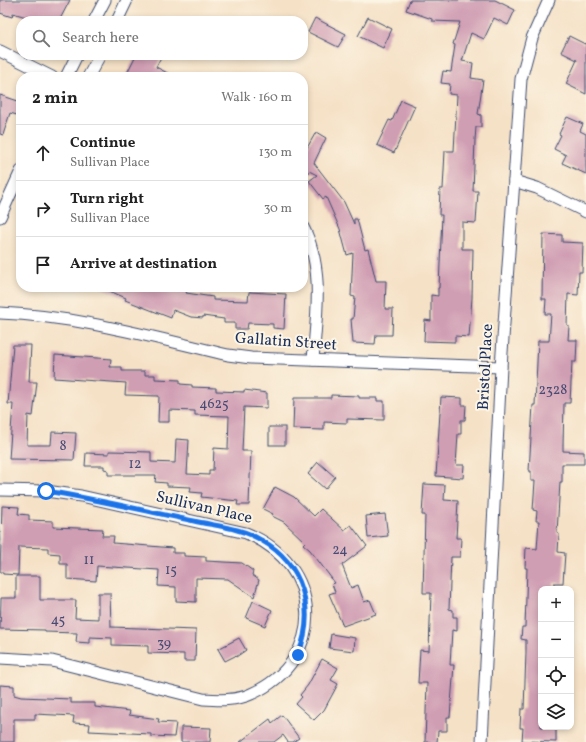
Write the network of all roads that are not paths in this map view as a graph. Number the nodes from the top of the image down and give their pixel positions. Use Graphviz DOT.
graph roads {
  1 [pos="105,0"];
  2 [pos="127,0"];
  3 [pos="549,0"];
  4 [pos="97,16"];
  5 [pos="119,16"];
  6 [pos="0,51"];
  7 [pos="16,59"];
  8 [pos="18,60"];
  9 [pos="74,60"];
  10 [pos="97,60"];
  11 [pos="42,72"];
  12 [pos="68,72"];
  13 [pos="91,72"];
  14 [pos="514,181"];
  15 [pos="16,182"];
  16 [pos="586,212"];
  17 [pos="0,217"];
  18 [pos="308,241"];
  19 [pos="0,313"];
  20 [pos="313,360"];
  21 [pos="501,367"];
  22 [pos="0,490"];
  23 [pos="0,658"];
  24 [pos="482,742"];
  1 -- 4 [label="street"];
  2 -- 5 [label="street"];
  3 -- 14 [label="street, Bristol Place"];
  6 -- 7 [label="street"];
  8 -- 11 [label="street"];
  9 -- 12 [label="street"];
  10 -- 13 [label="street"];
  14 -- 16 [label="street"];
  14 -- 21 [label="street, Bristol Place"];
  15 -- 17 [label="street"];
  18 -- 20 [label="street"];
  19 -- 20 [label="street, Gallatin Street"];
  20 -- 21 [label="street, Gallatin Street"];
  21 -- 24 [label="street, Bristol Place"];
  22 -- 23 [label="street, Sullivan Place"];
}
